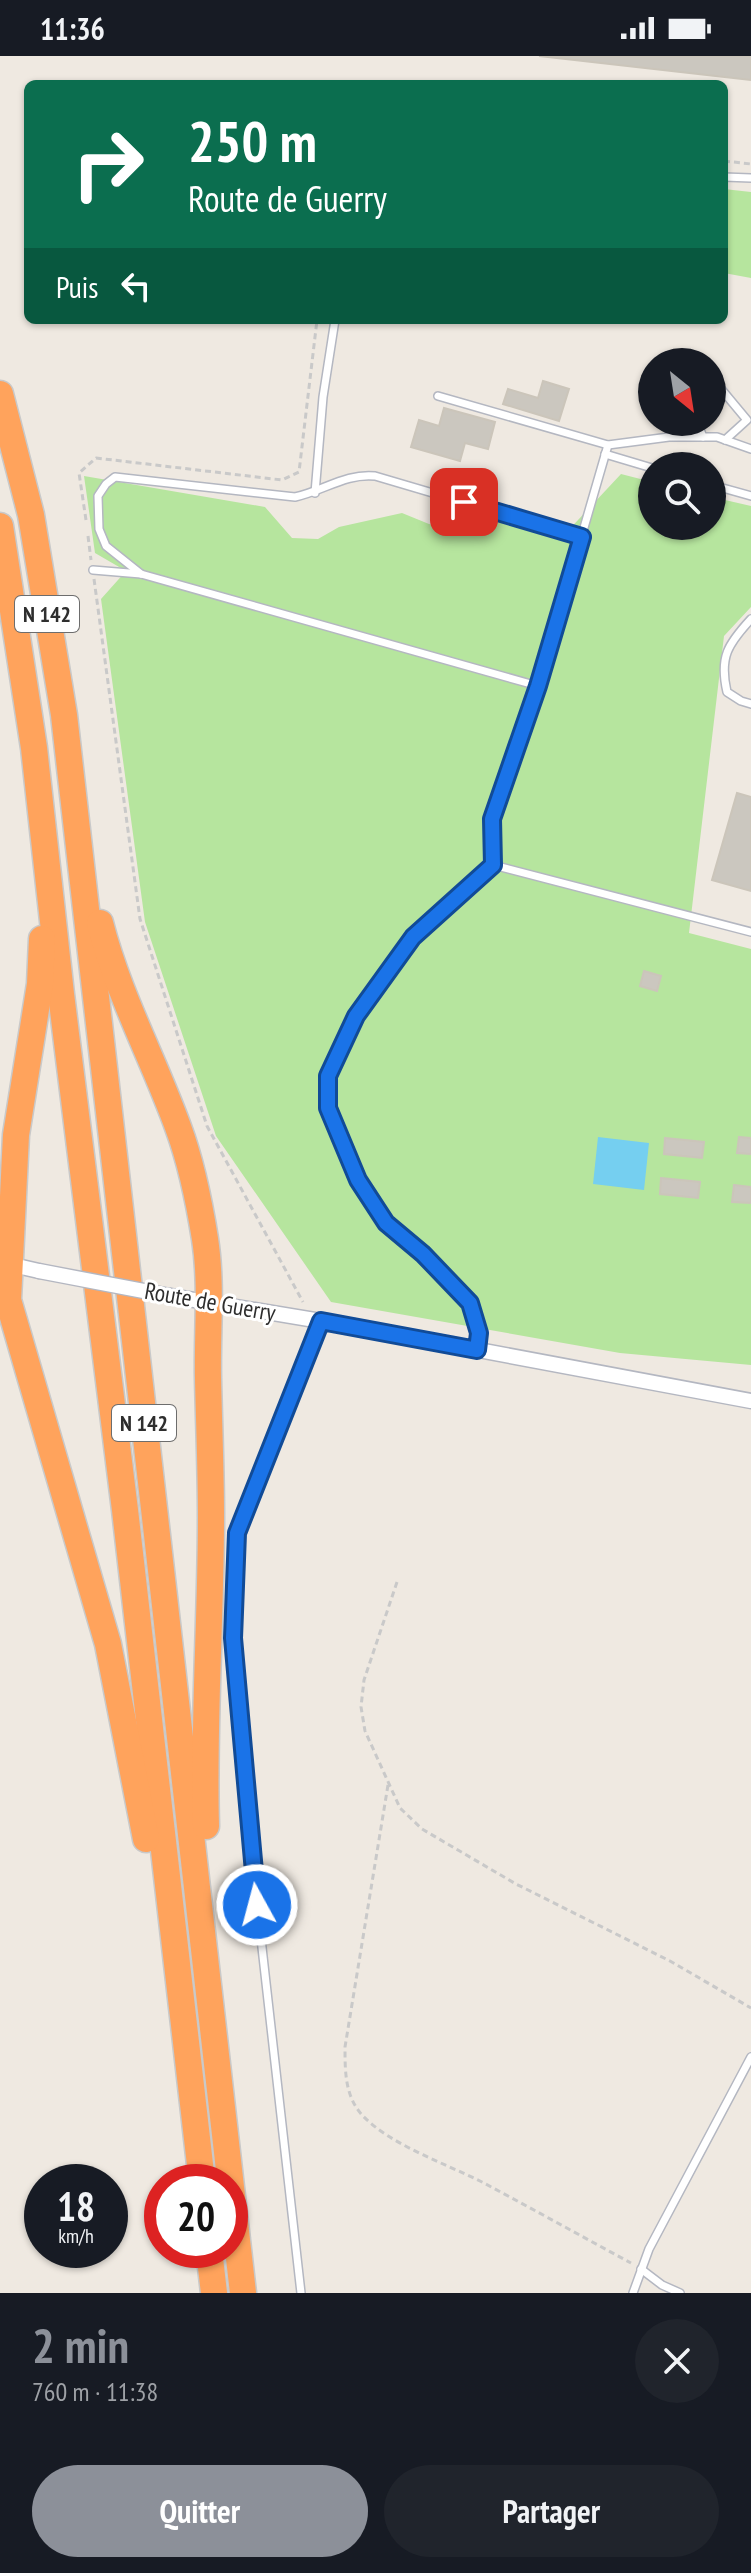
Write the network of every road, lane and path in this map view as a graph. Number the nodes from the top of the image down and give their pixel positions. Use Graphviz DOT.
graph roads {
  1 [pos="728,161"];
  2 [pos="751,164"];
  3 [pos="728,177"];
  4 [pos="751,178"];
  5 [pos="317,324"];
  6 [pos="334,324"];
  7 [pos="0,394"];
  8 [pos="726,395"];
  9 [pos="438,396"];
  10 [pos="703,437"];
  11 [pos="725,440"];
  12 [pos="751,449"];
  13 [pos="606,450"];
  14 [pos="638,463"];
  15 [pos="726,489"];
  16 [pos="315,493"];
  17 [pos="751,496"];
  18 [pos="0,526"];
  19 [pos="582,537"];
  20 [pos="93,570"];
  21 [pos="141,574"];
  22 [pos="751,619"];
  23 [pos="538,686"];
  24 [pos="751,704"];
  25 [pos="77,837"];
  26 [pos="493,865"];
  27 [pos="46,866"];
  28 [pos="751,932"];
  29 [pos="5,1264"];
  30 [pos="208,1301"];
  31 [pos="316,1320"];
  32 [pos="477,1350"];
  33 [pos="751,1401"];
  34 [pos="397,1582"];
  35 [pos="388,1785"];
  36 [pos="751,2008"];
  37 [pos="212,2009"];
  38 [pos="751,2057"];
  39 [pos="193,2107"];
  40 [pos="200,2164"];
  41 [pos="211,2268"];
  42 [pos="641,2269"];
  43 [pos="214,2293"];
  44 [pos="243,2293"];
  45 [pos="301,2293"];
  46 [pos="633,2293"];
  47 [pos="680,2293"];
  1 -- 2 [label="path"];
  3 -- 4 [label="lane"];
  5 -- 20 [label="path"];
  6 -- 16 [label="lane"];
  7 -- 25 [label="highway, N 142"];
  8 -- 11 [label="lane"];
  9 -- 13 [label="lane"];
  10 -- 11 [label="lane"];
  10 -- 13 [label="lane"];
  11 -- 12 [label="lane"];
  13 -- 14 [label="lane"];
  13 -- 19 [label="lane"];
  15 -- 17 [label="lane"];
  16 -- 19 [label="lane"];
  16 -- 21 [label="lane"];
  18 -- 27 [label="highway, N 142"];
  19 -- 23 [label="lane"];
  20 -- 21 [label="lane"];
  20 -- 31 [label="path"];
  21 -- 23 [label="lane"];
  22 -- 24 [label="lane"];
  23 -- 26 [label="lane"];
  25 -- 30 [label="highway"];
  25 -- 37 [label="highway, N 142"];
  26 -- 28 [label="lane"];
  26 -- 32 [label="lane"];
  27 -- 29 [label="highway"];
  27 -- 39 [label="highway, N 142"];
  29 -- 30 [label="street, Route de Guerry, bridge"];
  29 -- 39 [label="highway"];
  30 -- 31 [label="street, Route de Guerry"];
  30 -- 37 [label="highway"];
  31 -- 32 [label="street, Route de Guerry"];
  31 -- 45 [label="lane"];
  32 -- 33 [label="street, Route de Guerry"];
  34 -- 35 [label="path"];
  35 -- 36 [label="path"];
  35 -- 42 [label="path"];
  37 -- 44 [label="highway, N 142"];
  38 -- 42 [label="lane"];
  39 -- 40 [label="highway, N 142"];
  41 -- 43 [label="highway"];
  42 -- 46 [label="lane"];
  42 -- 47 [label="lane"];
}
